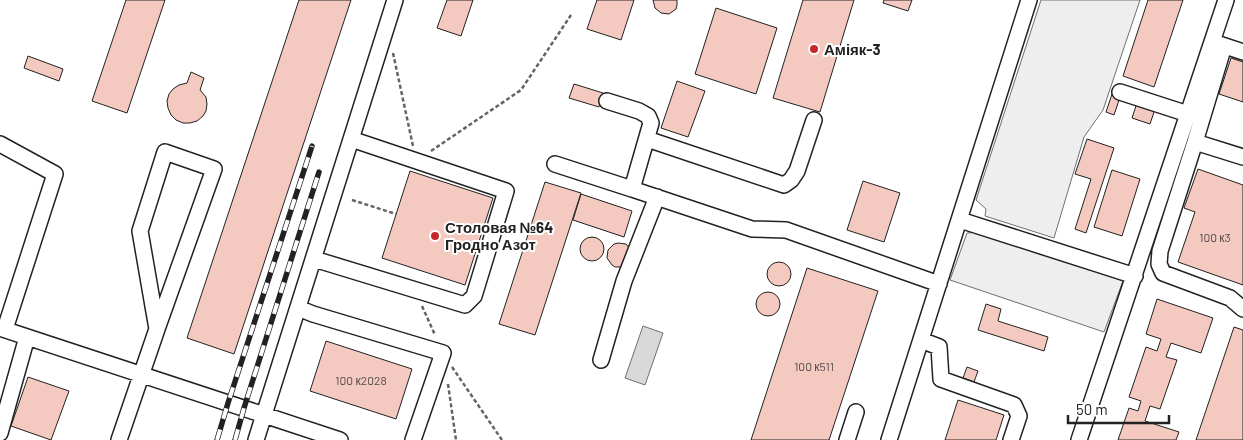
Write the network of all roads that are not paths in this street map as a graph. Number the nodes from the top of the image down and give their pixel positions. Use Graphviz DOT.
graph roads {
  1 [pos="395,0"];
  2 [pos="1029,0"];
  3 [pos="1226,0"];
  4 [pos="1218,44"];
  5 [pos="1243,52"];
  6 [pos="1120,92"];
  7 [pos="607,101"];
  8 [pos="1188,114"];
  9 [pos="814,120"];
  10 [pos="351,139"];
  11 [pos="646,139"];
  12 [pos="1194,142"];
  13 [pos="0,144"];
  14 [pos="1243,157"];
  15 [pos="555,164"];
  16 [pos="632,189"];
  17 [pos="658,197"];
  18 [pos="960,220"];
  19 [pos="314,259"];
  20 [pos="1135,276"];
  21 [pos="939,284"];
  22 [pos="298,308"];
  23 [pos="1243,309"];
  24 [pos="2,328"];
  25 [pos="157,329"];
  26 [pos="27,337"];
  27 [pos="921,340"];
  28 [pos="600,360"];
  29 [pos="141,374"];
  30 [pos="856,412"];
  31 [pos="265,415"];
  32 [pos="0,433"];
  33 [pos="119,440"];
  34 [pos="256,440"];
  35 [pos="340,440"];
  36 [pos="413,440"];
  37 [pos="847,440"];
  38 [pos="889,440"];
  39 [pos="1011,440"];
  40 [pos="1080,440"];
  1 -- 10 [label="lane"];
  2 -- 18 [label="lane"];
  3 -- 4 [label="lane"];
  4 -- 5 [label="lane"];
  4 -- 8 [label="lane"];
  4 -- 12 [label="lane"];
  6 -- 8 [label="lane"];
  7 -- 11 [label="lane"];
  8 -- 20 [label="lane"];
  9 -- 11 [label="lane"];
  10 -- 19 [label="lane"];
  10 -- 19 [label="lane"];
  11 -- 16 [label="lane"];
  12 -- 14 [label="lane"];
  12 -- 23 [label="lane"];
  13 -- 24 [label="lane"];
  15 -- 16 [label="lane"];
  16 -- 17 [label="lane"];
  17 -- 21 [label="lane"];
  17 -- 28 [label="lane"];
  18 -- 20 [label="lane"];
  18 -- 21 [label="lane"];
  19 -- 22 [label="lane"];
  20 -- 40 [label="lane"];
  21 -- 27 [label="lane"];
  22 -- 31 [label="lane"];
  22 -- 36 [label="lane"];
  24 -- 26 [label="lane"];
  25 -- 25 [label="lane"];
  25 -- 29 [label="lane"];
  26 -- 29 [label="lane"];
  26 -- 32 [label="lane"];
  27 -- 38 [label="lane"];
  27 -- 39 [label="lane"];
  29 -- 31 [label="lane"];
  29 -- 33 [label="lane"];
  30 -- 37 [label="lane"];
  31 -- 34 [label="lane"];
  31 -- 35 [label="lane"];
}
